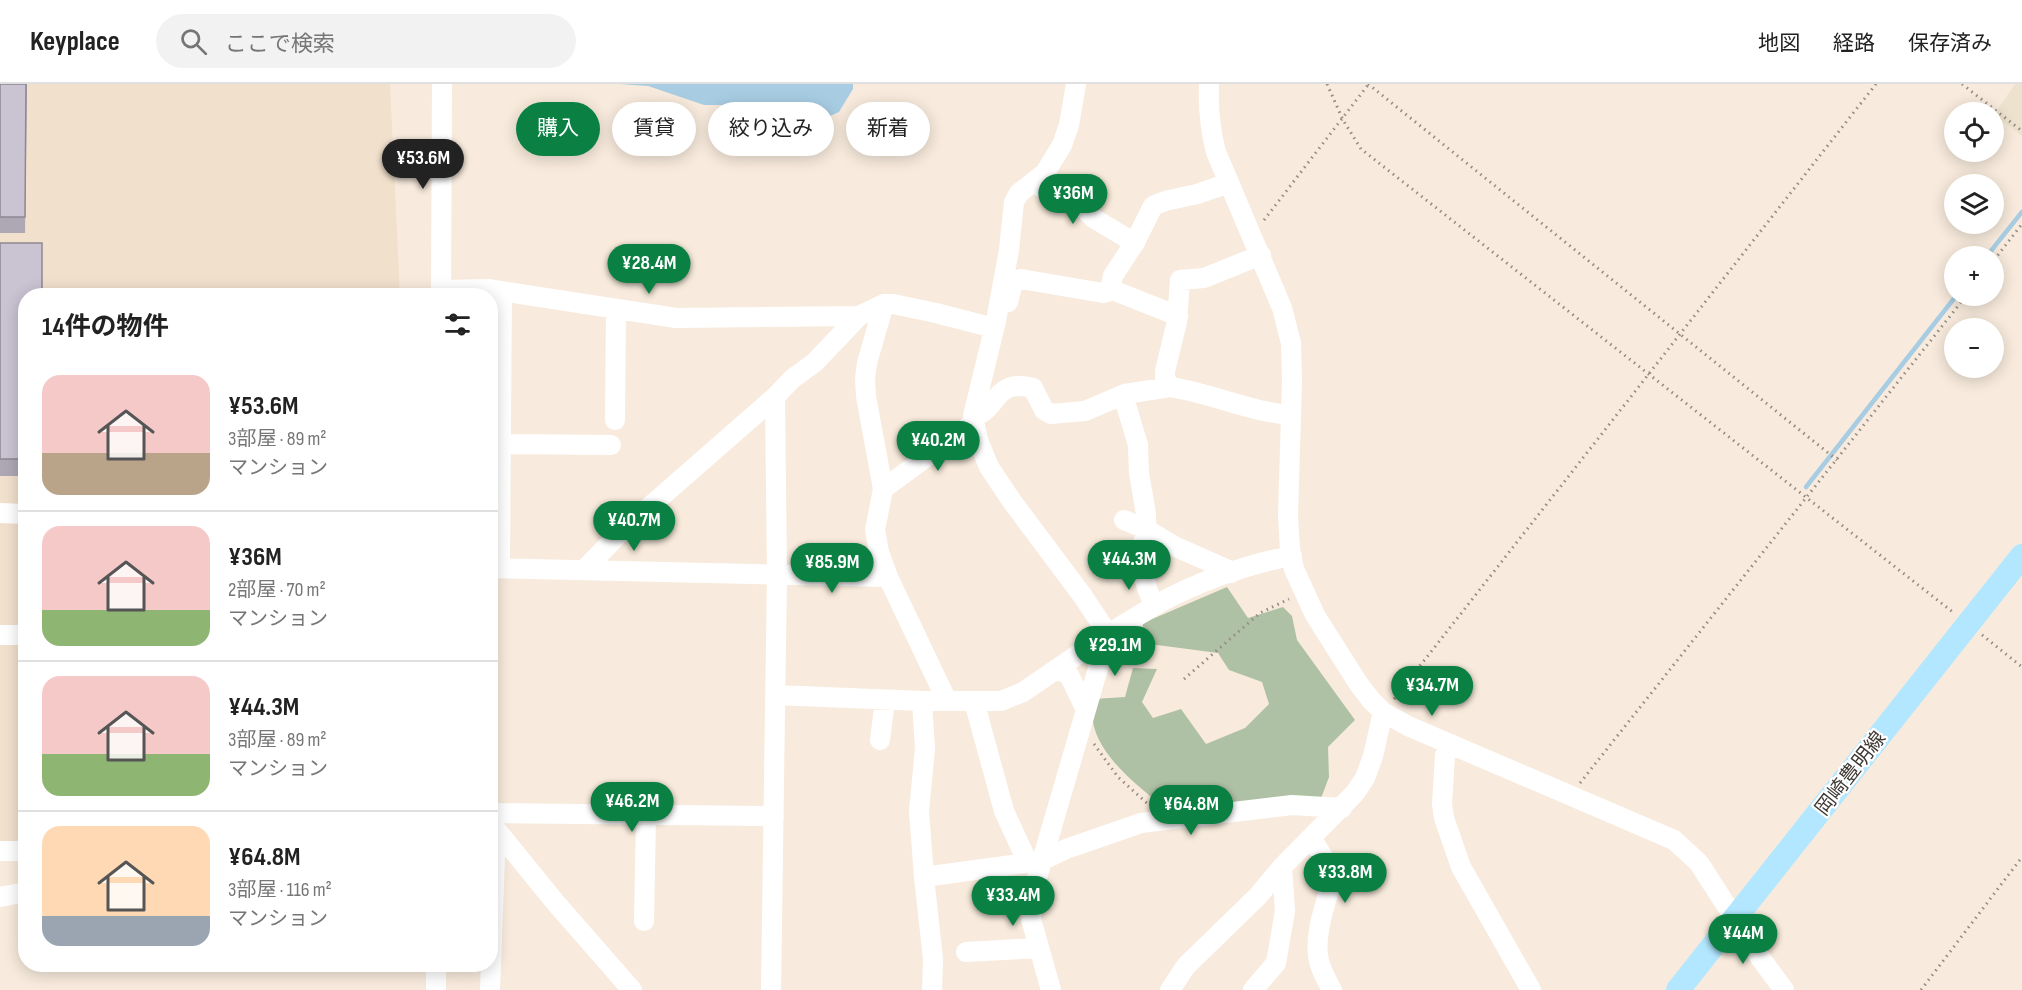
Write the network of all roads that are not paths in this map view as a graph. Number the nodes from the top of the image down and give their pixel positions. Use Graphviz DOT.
graph roads {
  1 [pos="442,84"];
  2 [pos="1076,84"];
  3 [pos="1209,84"];
  4 [pos="1035,181"];
  5 [pos="1229,183"];
  6 [pos="1135,243"];
  7 [pos="1261,255"];
  8 [pos="441,288"];
  9 [pos="1110,289"];
  10 [pos="498,291"];
  11 [pos="502,292"];
  12 [pos="884,304"];
  13 [pos="616,310"];
  14 [pos="859,316"];
  15 [pos="1178,316"];
  16 [pos="995,324"];
  17 [pos="1170,387"];
  18 [pos="1123,395"];
  19 [pos="774,397"];
  20 [pos="1291,415"];
  21 [pos="615,420"];
  22 [pos="973,420"];
  23 [pos="500,444"];
  24 [pos="611,446"];
  25 [pos="883,489"];
  26 [pos="498,494"];
  27 [pos="0,513"];
  28 [pos="18,514"];
  29 [pos="1124,520"];
  30 [pos="1146,529"];
  31 [pos="1292,556"];
  32 [pos="2022,556"];
  33 [pos="498,568"];
  34 [pos="584,570"];
  35 [pos="1231,573"];
  36 [pos="777,574"];
  37 [pos="888,577"];
  38 [pos="1154,606"];
  39 [pos="1108,634"];
  40 [pos="0,635"];
  41 [pos="18,635"];
  42 [pos="1057,669"];
  43 [pos="776,695"];
  44 [pos="885,700"];
  45 [pos="922,701"];
  46 [pos="947,701"];
  47 [pos="974,701"];
  48 [pos="1383,712"];
  49 [pos="1083,718"];
  50 [pos="880,740"];
  51 [pos="1449,746"];
  52 [pos="1342,807"];
  53 [pos="646,815"];
  54 [pos="774,816"];
  55 [pos="498,822"];
  56 [pos="498,830"];
  57 [pos="1312,839"];
  58 [pos="0,851"];
  59 [pos="18,851"];
  60 [pos="1034,862"];
  61 [pos="1282,867"];
  62 [pos="924,877"];
  63 [pos="18,894"];
  64 [pos="0,897"];
  65 [pos="1734,918"];
  66 [pos="644,921"];
  67 [pos="1038,948"];
  68 [pos="966,952"];
  69 [pos="436,972"];
  70 [pos="490,972"];
  71 [pos="436,990"];
  72 [pos="490,990"];
  73 [pos="632,990"];
  74 [pos="771,990"];
  75 [pos="932,990"];
  76 [pos="1051,990"];
  77 [pos="1170,990"];
  78 [pos="1253,990"];
  79 [pos="1332,990"];
  80 [pos="1531,990"];
  81 [pos="1678,990"];
  82 [pos="1784,990"];
  1 -- 8 [label="street"];
  2 -- 4 [label="street"];
  3 -- 5 [label="street"];
  4 -- 6 [label="street"];
  4 -- 16 [label="street"];
  5 -- 6 [label="street"];
  5 -- 7 [label="street"];
  6 -- 9 [label="street"];
  7 -- 15 [label="street"];
  7 -- 20 [label="street"];
  9 -- 15 [label="street"];
  9 -- 16 [label="street"];
  10 -- 11 [label="street"];
  11 -- 13 [label="street"];
  11 -- 23 [label="street"];
  12 -- 14 [label="street"];
  12 -- 16 [label="street"];
  12 -- 25 [label="street"];
  13 -- 14 [label="street"];
  13 -- 21 [label="street"];
  14 -- 19 [label="street"];
  15 -- 17 [label="street"];
  16 -- 22 [label="street"];
  17 -- 18 [label="street"];
  17 -- 20 [label="street"];
  18 -- 22 [label="street"];
  18 -- 30 [label="street"];
  19 -- 34 [label="street"];
  19 -- 36 [label="street"];
  20 -- 31 [label="street"];
  22 -- 25 [label="street"];
  22 -- 39 [label="street"];
  23 -- 24 [label="street"];
  23 -- 26 [label="street"];
  25 -- 37 [label="street"];
  27 -- 28 [label="street"];
  29 -- 30 [label="street"];
  30 -- 35 [label="street"];
  30 -- 38 [label="street"];
  31 -- 35 [label="street"];
  31 -- 48 [label="street"];
  32 -- 65 [label="main road, 岡崎豊明線"];
  33 -- 34 [label="street"];
  34 -- 36 [label="street"];
  35 -- 38 [label="street"];
  36 -- 37 [label="street"];
  36 -- 43 [label="street"];
  37 -- 46 [label="street"];
  38 -- 39 [label="street"];
  39 -- 42 [label="street"];
  39 -- 49 [label="street"];
  40 -- 41 [label="street"];
  42 -- 47 [label="street"];
  42 -- 49 [label="street"];
  43 -- 44 [label="street"];
  43 -- 54 [label="street"];
  44 -- 45 [label="street"];
  44 -- 50 [label="street"];
  45 -- 46 [label="street"];
  45 -- 62 [label="street"];
  46 -- 47 [label="street"];
  47 -- 60 [label="street"];
  48 -- 51 [label="street"];
  48 -- 52 [label="street"];
  49 -- 60 [label="street"];
  51 -- 65 [label="street"];
  51 -- 80 [label="street"];
  52 -- 57 [label="street"];
  52 -- 60 [label="street"];
  53 -- 54 [label="street"];
  53 -- 55 [label="street"];
  53 -- 66 [label="street"];
  54 -- 74 [label="street"];
  56 -- 73 [label="street"];
  57 -- 61 [label="street"];
  57 -- 79 [label="street"];
  58 -- 59 [label="street"];
  60 -- 62 [label="street"];
  60 -- 67 [label="street"];
  61 -- 77 [label="street"];
  61 -- 78 [label="street"];
  62 -- 75 [label="street"];
  63 -- 64 [label="street"];
  65 -- 81 [label="main road, 岡崎豊明線"];
  65 -- 82 [label="street"];
  67 -- 68 [label="street"];
  67 -- 76 [label="street"];
  69 -- 71 [label="street"];
  70 -- 72 [label="street"];
}
